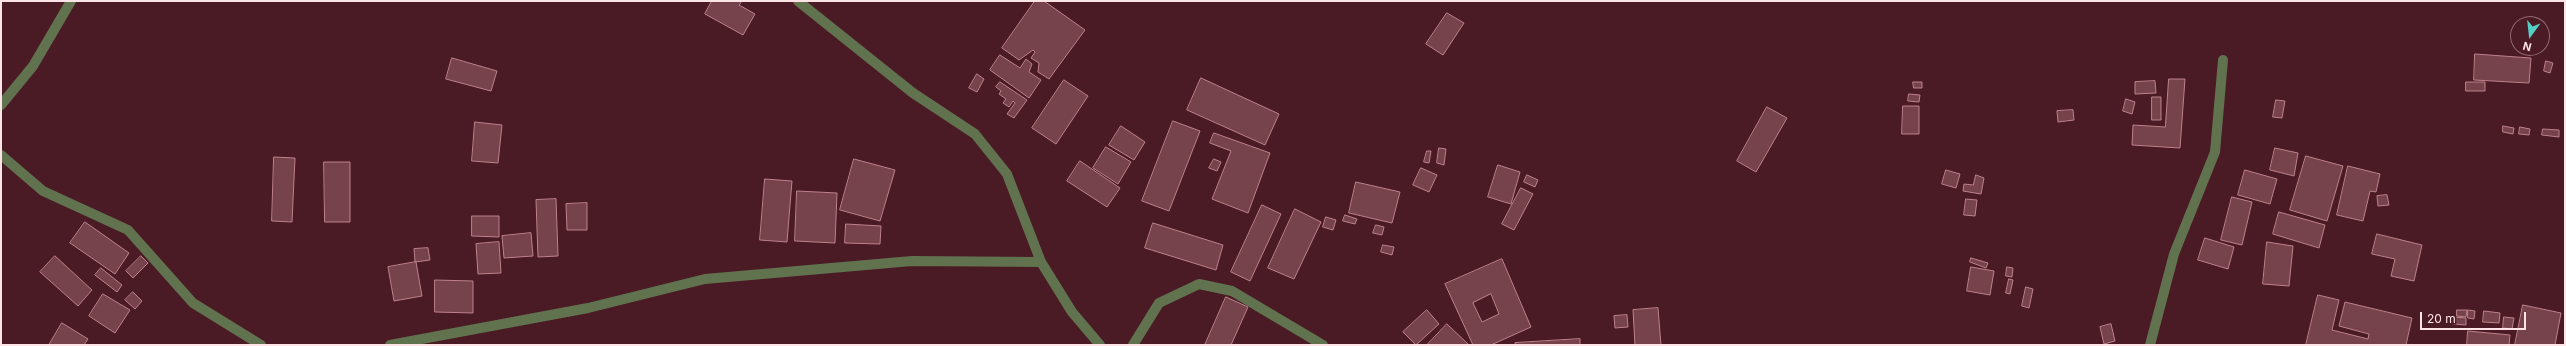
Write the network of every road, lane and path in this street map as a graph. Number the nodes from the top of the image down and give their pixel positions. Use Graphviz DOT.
graph roads {
  1 [pos="71,1"];
  2 [pos="798,1"];
  3 [pos="2223,60"];
  4 [pos="1,105"];
  5 [pos="1,155"];
  6 [pos="1041,262"];
  7 [pos="261,345"];
  8 [pos="390,345"];
  9 [pos="1100,345"];
  10 [pos="1133,345"];
  11 [pos="1323,345"];
  12 [pos="2150,345"];
  1 -- 4 [label="street"];
  2 -- 6 [label="street"];
  3 -- 12 [label="street"];
  5 -- 7 [label="street"];
  6 -- 8 [label="street"];
  6 -- 9 [label="street"];
  10 -- 11 [label="street"];
}
